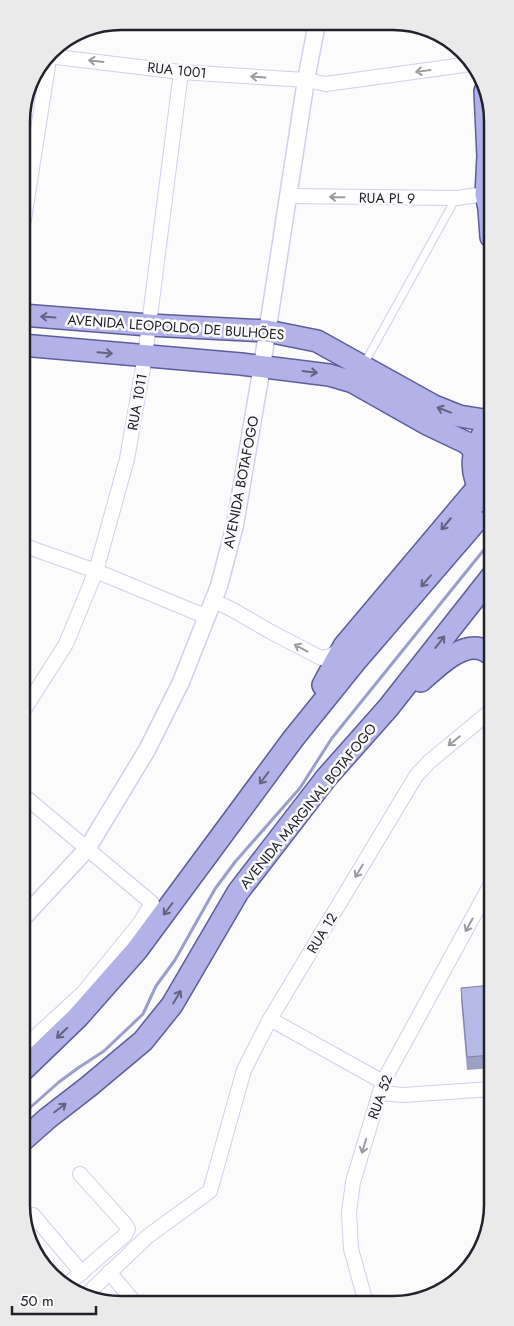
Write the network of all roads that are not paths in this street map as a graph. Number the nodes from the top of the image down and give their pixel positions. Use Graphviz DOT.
graph roads {
  1 [pos="316,30"];
  2 [pos="58,56"];
  3 [pos="464,65"];
  4 [pos="47,68"];
  5 [pos="181,72"];
  6 [pos="306,80"];
  7 [pos="30,180"];
  8 [pos="484,194"];
  9 [pos="288,196"];
  10 [pos="456,198"];
  11 [pos="30,316"];
  12 [pos="149,325"];
  13 [pos="266,331"];
  14 [pos="30,346"];
  15 [pos="145,356"];
  16 [pos="262,366"];
  17 [pos="362,367"];
  18 [pos="484,420"];
  19 [pos="484,432"];
  20 [pos="474,450"];
  21 [pos="484,493"];
  22 [pos="484,502"];
  23 [pos="484,503"];
  24 [pos="30,548"];
  25 [pos="96,571"];
  26 [pos="484,586"];
  27 [pos="212,600"];
  28 [pos="207,617"];
  29 [pos="344,646"];
  30 [pos="484,650"];
  31 [pos="30,700"];
  32 [pos="388,708"];
  33 [pos="484,717"];
  34 [pos="293,739"];
  35 [pos="30,802"];
  36 [pos="87,849"];
  37 [pos="484,897"];
  38 [pos="30,910"];
  39 [pos="270,1019"];
  40 [pos="30,1042"];
  41 [pos="30,1063"];
  42 [pos="381,1088"];
  43 [pos="484,1090"];
  44 [pos="30,1134"];
  45 [pos="80,1174"];
  46 [pos="33,1215"];
  47 [pos="109,1272"];
  48 [pos="82,1273"];
  49 [pos="72,1282"];
  50 [pos="90,1291"];
  51 [pos="129,1296"];
  52 [pos="364,1296"];
  1 -- 6 [label="street, AVENIDA BOTAFOGO"];
  5 -- 2 [label="street, RUA 1001, one-way"];
  3 -- 6 [label="street, RUA 1001, one-way"];
  4 -- 7 [label="street"];
  6 -- 5 [label="street, RUA 1001, one-way"];
  5 -- 12 [label="street, RUA 1011"];
  6 -- 9 [label="street, AVENIDA BOTAFOGO"];
  8 -- 10 [label="street, RUA PL 9"];
  10 -- 9 [label="street, RUA PL 9, one-way"];
  9 -- 13 [label="street, AVENIDA BOTAFOGO"];
  10 -- 17 [label="lane"];
  12 -- 11 [label="main road, AVENIDA LEOPOLDO DE BULHÕES, one-way"];
  12 -- 13 [label="main road, AVENIDA LEOPOLDO DE BULHÕES"];
  12 -- 15 [label="street, RUA 1011"];
  13 -- 16 [label="street, AVENIDA BOTAFOGO"];
  13 -- 17 [label="main road, AVENIDA LEOPOLDO DE BULHÕES"];
  14 -- 15 [label="main road, one-way"];
  15 -- 16 [label="main road"];
  15 -- 25 [label="street, RUA 1011"];
  16 -- 20 [label="main road, one-way"];
  16 -- 27 [label="street, AVENIDA BOTAFOGO"];
  18 -- 17 [label="main road, AVENIDA LEOPOLDO DE BULHÕES, one-way"];
  19 -- 20 [label="main road"];
  20 -- 21 [label="main road"];
  22 -- 29 [label="main road, one-way"];
  23 -- 34 [label="main road, one-way"];
  24 -- 25 [label="street"];
  25 -- 28 [label="street"];
  25 -- 31 [label="street, RUA 1011"];
  32 -- 26 [label="main road, AVENIDA MARGINAL BOTAFOGO, one-way"];
  27 -- 28 [label="street, AVENIDA BOTAFOGO"];
  29 -- 27 [label="street, one-way"];
  28 -- 36 [label="street, AVENIDA BOTAFOGO"];
  29 -- 34 [label="main road"];
  30 -- 32 [label="main road"];
  44 -- 32 [label="main road, AVENIDA MARGINAL BOTAFOGO, one-way"];
  33 -- 39 [label="street, RUA 12, one-way"];
  34 -- 41 [label="main road, one-way"];
  35 -- 36 [label="street"];
  36 -- 38 [label="street, AVENIDA BOTAFOGO"];
  36 -- 40 [label="street"];
  37 -- 42 [label="street, RUA 52, one-way"];
  39 -- 42 [label="street"];
  39 -- 47 [label="street, RUA 12"];
  42 -- 43 [label="street"];
  42 -- 52 [label="street, RUA 52, one-way"];
  45 -- 48 [label="street"];
  46 -- 48 [label="street"];
  47 -- 50 [label="street"];
  47 -- 51 [label="street"];
  48 -- 49 [label="street"];
}
